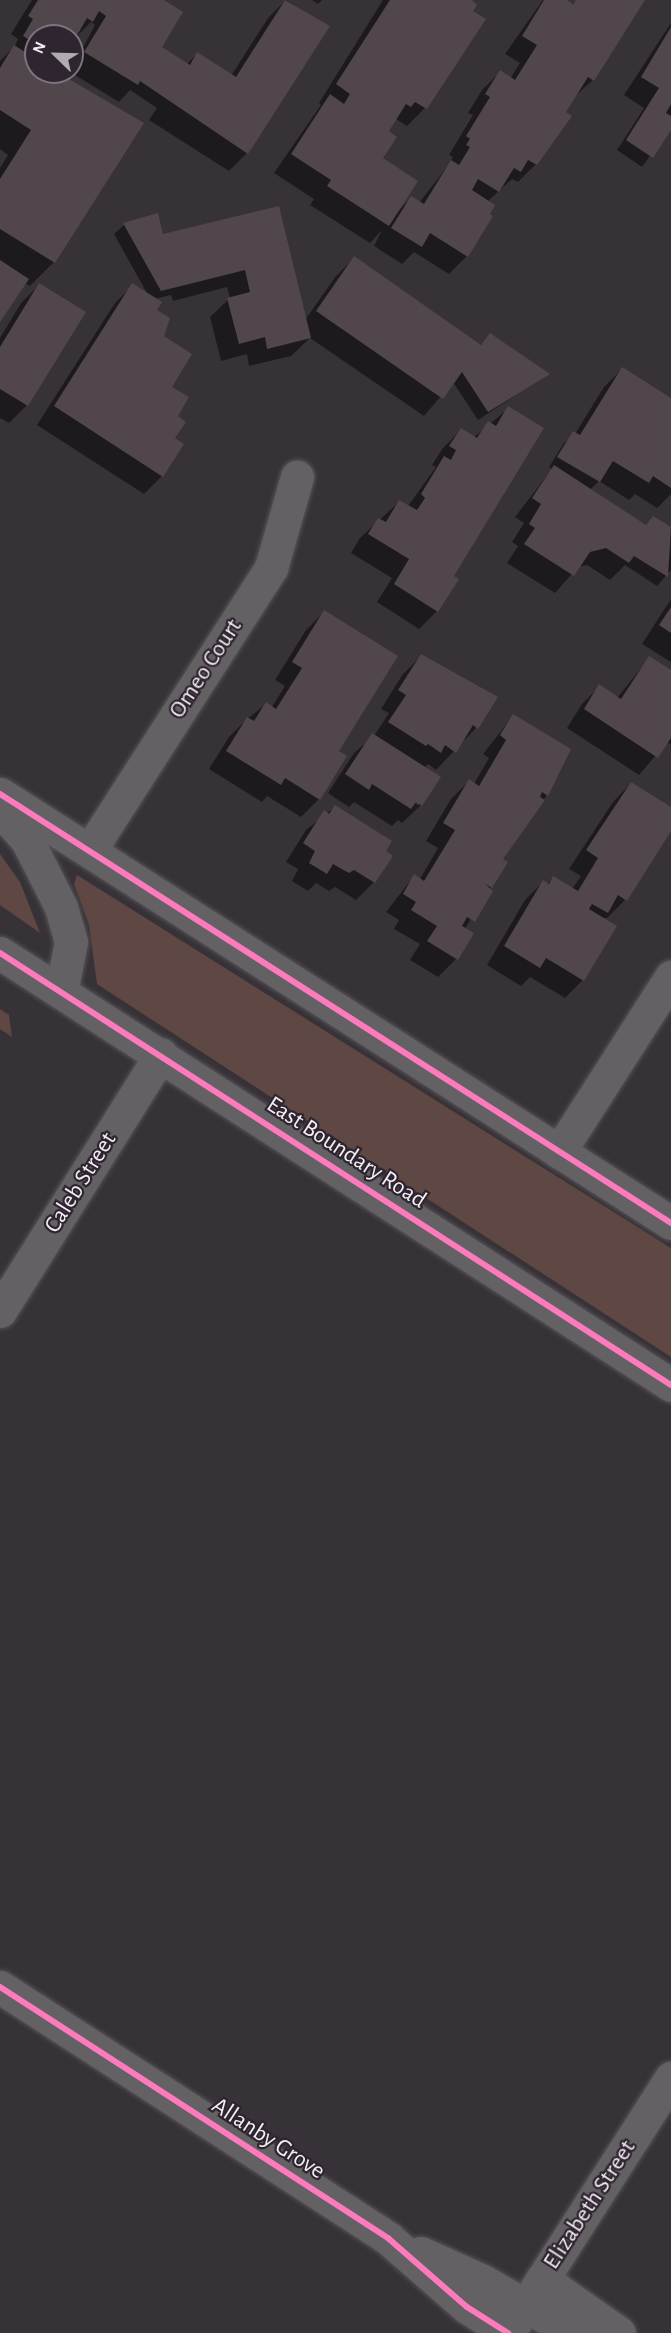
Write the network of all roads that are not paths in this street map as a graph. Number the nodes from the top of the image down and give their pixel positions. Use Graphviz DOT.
graph roads {
  1 [pos="297,477"];
  2 [pos="0,794"];
  3 [pos="0,810"];
  4 [pos="90,850"];
  5 [pos="0,953"];
  6 [pos="671,977"];
  7 [pos="61,992"];
  8 [pos="161,1054"];
  9 [pos="559,1152"];
  10 [pos="671,1222"];
  11 [pos="0,1311"];
  12 [pos="671,1385"];
  13 [pos="0,1987"];
  14 [pos="671,2078"];
  15 [pos="389,2239"];
  16 [pos="534,2292"];
  17 [pos="508,2333"];
  18 [pos="573,2333"];
  19 [pos="619,2333"];
  1 -- 4 [label="street, Omeo Court"];
  2 -- 4 [label="street"];
  3 -- 7 [label="street"];
  4 -- 9 [label="street"];
  5 -- 7 [label="street, East Boundary Road"];
  6 -- 9 [label="street"];
  7 -- 8 [label="street, East Boundary Road"];
  8 -- 11 [label="street, Caleb Street"];
  8 -- 12 [label="street, East Boundary Road"];
  9 -- 10 [label="street"];
  13 -- 15 [label="street, Allanby Grove"];
  14 -- 16 [label="street, Elizabeth Street"];
  15 -- 16 [label="street, Allanby Grove"];
  15 -- 17 [label="street, Allanby Grove"];
  16 -- 17 [label="street, Elizabeth Street"];
  16 -- 18 [label="street"];
  16 -- 19 [label="street"];
}
